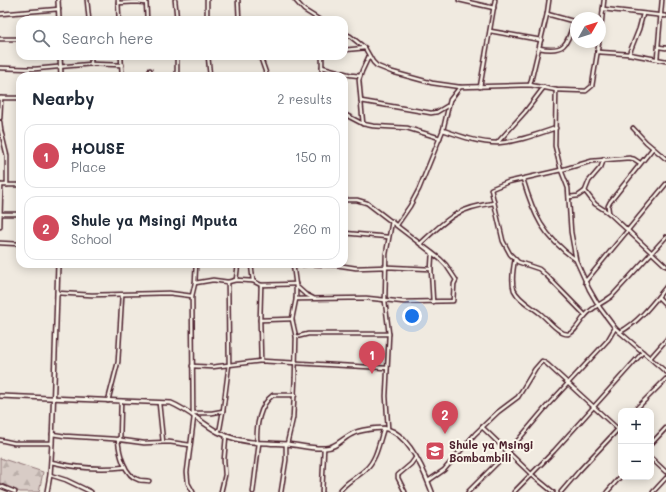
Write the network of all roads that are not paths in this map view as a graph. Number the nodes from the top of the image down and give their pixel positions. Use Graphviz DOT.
graph roads {
  1 [pos="58,0"];
  2 [pos="87,0"];
  3 [pos="175,0"];
  4 [pos="207,0"];
  5 [pos="238,0"];
  6 [pos="295,0"];
  7 [pos="459,0"];
  8 [pos="495,0"];
  9 [pos="549,0"];
  10 [pos="604,0"];
  11 [pos="662,0"];
  12 [pos="146,1"];
  13 [pos="118,2"];
  14 [pos="494,8"];
  15 [pos="59,9"];
  16 [pos="603,9"];
  17 [pos="603,12"];
  18 [pos="0,14"];
  19 [pos="547,14"];
  20 [pos="643,14"];
  21 [pos="59,16"];
  22 [pos="89,16"];
  23 [pos="119,16"];
  24 [pos="147,16"];
  25 [pos="177,16"];
  26 [pos="207,16"];
  27 [pos="239,16"];
  28 [pos="314,16"];
  29 [pos="661,16"];
  30 [pos="666,16"];
  31 [pos="570,21"];
  32 [pos="490,30"];
  33 [pos="570,35"];
  34 [pos="348,36"];
  35 [pos="16,39"];
  36 [pos="0,40"];
  37 [pos="541,40"];
  38 [pos="658,47"];
  39 [pos="365,48"];
  40 [pos="539,48"];
  41 [pos="598,48"];
  42 [pos="666,48"];
  43 [pos="348,50"];
  44 [pos="598,52"];
  45 [pos="629,54"];
  46 [pos="370,55"];
  47 [pos="657,59"];
  48 [pos="60,60"];
  49 [pos="91,60"];
  50 [pos="121,60"];
  51 [pos="177,60"];
  52 [pos="208,60"];
  53 [pos="261,60"];
  54 [pos="322,60"];
  55 [pos="666,61"];
  56 [pos="91,64"];
  57 [pos="122,65"];
  58 [pos="61,67"];
  59 [pos="322,67"];
  60 [pos="0,68"];
  61 [pos="61,72"];
  62 [pos="122,72"];
  63 [pos="177,72"];
  64 [pos="210,72"];
  65 [pos="266,72"];
  66 [pos="322,72"];
  67 [pos="340,72"];
  68 [pos="348,74"];
  69 [pos="360,76"];
  70 [pos="530,85"];
  71 [pos="480,86"];
  72 [pos="460,87"];
  73 [pos="544,87"];
  74 [pos="556,90"];
  75 [pos="0,98"];
  76 [pos="16,98"];
  77 [pos="361,102"];
  78 [pos="447,106"];
  79 [pos="348,116"];
  80 [pos="0,118"];
  81 [pos="0,122"];
  82 [pos="363,124"];
  83 [pos="556,128"];
  84 [pos="633,128"];
  85 [pos="443,130"];
  86 [pos="440,138"];
  87 [pos="498,143"];
  88 [pos="653,148"];
  89 [pos="604,159"];
  90 [pos="666,159"];
  91 [pos="640,163"];
  92 [pos="561,170"];
  93 [pos="523,179"];
  94 [pos="666,184"];
  95 [pos="1,185"];
  96 [pos="7,185"];
  97 [pos="16,185"];
  98 [pos="585,191"];
  99 [pos="569,197"];
  100 [pos="348,200"];
  101 [pos="494,203"];
  102 [pos="609,213"];
  103 [pos="0,214"];
  104 [pos="16,214"];
  105 [pos="392,221"];
  106 [pos="397,225"];
  107 [pos="0,227"];
  108 [pos="628,231"];
  109 [pos="348,233"];
  110 [pos="388,237"];
  111 [pos="666,237"];
  112 [pos="0,243"];
  113 [pos="16,244"];
  114 [pos="420,244"];
  115 [pos="432,253"];
  116 [pos="652,253"];
  117 [pos="515,259"];
  118 [pos="576,260"];
  119 [pos="666,266"];
  120 [pos="348,267"];
  121 [pos="387,267"];
  122 [pos="58,268"];
  123 [pos="196,268"];
  124 [pos="238,268"];
  125 [pos="251,268"];
  126 [pos="293,268"];
  127 [pos="431,269"];
  128 [pos="236,280"];
  129 [pos="253,281"];
  130 [pos="228,282"];
  131 [pos="585,282"];
  132 [pos="195,283"];
  133 [pos="261,285"];
  134 [pos="296,285"];
  135 [pos="666,287"];
  136 [pos="56,293"];
  137 [pos="122,295"];
  138 [pos="192,296"];
  139 [pos="317,298"];
  140 [pos="658,298"];
  141 [pos="296,299"];
  142 [pos="385,301"];
  143 [pos="433,302"];
  144 [pos="666,305"];
  145 [pos="598,306"];
  146 [pos="585,315"];
  147 [pos="292,319"];
  148 [pos="260,320"];
  149 [pos="615,328"];
  150 [pos="620,332"];
  151 [pos="389,334"];
  152 [pos="296,337"];
  153 [pos="666,340"];
  154 [pos="643,352"];
  155 [pos="651,357"];
  156 [pos="262,361"];
  157 [pos="229,364"];
  158 [pos="295,364"];
  159 [pos="192,366"];
  160 [pos="387,368"];
  161 [pos="666,372"];
  162 [pos="666,379"];
  163 [pos="568,384"];
  164 [pos="295,395"];
  165 [pos="0,396"];
  166 [pos="53,399"];
  167 [pos="108,401"];
  168 [pos="121,401"];
  169 [pos="159,403"];
  170 [pos="594,407"];
  171 [pos="637,408"];
  172 [pos="223,411"];
  173 [pos="193,415"];
  174 [pos="482,427"];
  175 [pos="384,428"];
  176 [pos="618,428"];
  177 [pos="666,428"];
  178 [pos="388,429"];
  179 [pos="218,432"];
  180 [pos="618,432"];
  181 [pos="52,434"];
  182 [pos="226,436"];
  183 [pos="0,440"];
  184 [pos="119,440"];
  185 [pos="654,441"];
  186 [pos="162,442"];
  187 [pos="52,443"];
  188 [pos="258,443"];
  189 [pos="287,444"];
  190 [pos="190,445"];
  191 [pos="324,448"];
  192 [pos="508,452"];
  193 [pos="416,457"];
  194 [pos="654,461"];
  195 [pos="51,462"];
  196 [pos="125,466"];
  197 [pos="666,472"];
  198 [pos="531,474"];
  199 [pos="50,475"];
  200 [pos="666,478"];
  201 [pos="618,479"];
  202 [pos="149,481"];
  203 [pos="428,481"];
  204 [pos="0,486"];
  205 [pos="15,492"];
  206 [pos="47,492"];
  207 [pos="91,492"];
  208 [pos="193,492"];
  209 [pos="221,492"];
  210 [pos="253,492"];
  211 [pos="281,492"];
  212 [pos="322,492"];
  213 [pos="339,492"];
  214 [pos="405,492"];
  215 [pos="432,492"];
  216 [pos="468,492"];
  217 [pos="514,492"];
  218 [pos="553,492"];
  219 [pos="561,492"];
  220 [pos="607,492"];
  221 [pos="652,492"];
  1 -- 15 [label="street"];
  2 -- 22 [label="street"];
  3 -- 25 [label="street"];
  4 -- 26 [label="street"];
  5 -- 27 [label="street"];
  6 -- 28 [label="street"];
  7 -- 14 [label="street"];
  8 -- 14 [label="street"];
  9 -- 19 [label="street"];
  10 -- 16 [label="street"];
  11 -- 29 [label="street"];
  12 -- 13 [label="street"];
  12 -- 24 [label="street"];
  13 -- 23 [label="street"];
  14 -- 32 [label="street"];
  15 -- 18 [label="street"];
  15 -- 21 [label="street"];
  16 -- 17 [label="street"];
  16 -- 20 [label="street"];
  19 -- 31 [label="street"];
  19 -- 37 [label="street"];
  20 -- 29 [label="street"];
  20 -- 45 [label="street"];
  29 -- 30 [label="street"];
  29 -- 38 [label="street"];
  32 -- 37 [label="street"];
  32 -- 71 [label="street"];
  33 -- 40 [label="street"];
  34 -- 39 [label="street"];
  35 -- 36 [label="street"];
  37 -- 40 [label="street"];
  38 -- 42 [label="street"];
  38 -- 47 [label="street"];
  39 -- 43 [label="street"];
  39 -- 46 [label="street"];
  40 -- 70 [label="street"];
  41 -- 44 [label="street"];
  44 -- 45 [label="street"];
  44 -- 74 [label="street"];
  45 -- 47 [label="street"];
  46 -- 69 [label="street"];
  46 -- 72 [label="street"];
  47 -- 55 [label="street"];
  48 -- 58 [label="street"];
  49 -- 56 [label="street"];
  50 -- 57 [label="street"];
  51 -- 63 [label="street"];
  52 -- 64 [label="street"];
  53 -- 65 [label="street"];
  54 -- 59 [label="street"];
  56 -- 57 [label="street"];
  56 -- 58 [label="street"];
  57 -- 62 [label="street"];
  58 -- 60 [label="street"];
  58 -- 61 [label="street"];
  59 -- 66 [label="street"];
  59 -- 67 [label="street"];
  68 -- 69 [label="street"];
  69 -- 77 [label="street"];
  70 -- 71 [label="street"];
  70 -- 73 [label="street"];
  71 -- 72 [label="street"];
  72 -- 78 [label="street"];
  73 -- 74 [label="street"];
  73 -- 87 [label="street"];
  74 -- 83 [label="street"];
  75 -- 76 [label="street"];
  75 -- 80 [label="street"];
  77 -- 78 [label="street"];
  77 -- 82 [label="street"];
  78 -- 85 [label="street"];
  79 -- 82 [label="street"];
  81 -- 96 [label="street"];
  82 -- 86 [label="street"];
  83 -- 87 [label="street"];
  83 -- 92 [label="street"];
  84 -- 88 [label="street"];
  85 -- 86 [label="street"];
  85 -- 87 [label="street"];
  86 -- 106 [label="street"];
  88 -- 90 [label="street"];
  88 -- 91 [label="street"];
  89 -- 91 [label="street"];
  89 -- 92 [label="street"];
  89 -- 98 [label="street"];
  91 -- 102 [label="street"];
  92 -- 93 [label="street"];
  92 -- 99 [label="street"];
  93 -- 101 [label="street"];
  93 -- 118 [label="street"];
  94 -- 108 [label="street"];
  95 -- 96 [label="street"];
  95 -- 103 [label="street"];
  96 -- 97 [label="street"];
  98 -- 99 [label="street"];
  98 -- 102 [label="street"];
  99 -- 118 [label="street"];
  100 -- 105 [label="street"];
  101 -- 114 [label="street"];
  101 -- 117 [label="street"];
  102 -- 108 [label="street"];
  103 -- 104 [label="street"];
  103 -- 107 [label="street"];
  105 -- 106 [label="street"];
  105 -- 110 [label="street"];
  106 -- 114 [label="street"];
  108 -- 116 [label="street"];
  108 -- 131 [label="street"];
  109 -- 110 [label="street"];
  110 -- 121 [label="street"];
  111 -- 116 [label="street"];
  112 -- 113 [label="street"];
  114 -- 115 [label="street"];
  115 -- 127 [label="street"];
  115 -- 143 [label="street"];
  116 -- 119 [label="street"];
  116 -- 145 [label="street"];
  117 -- 146 [label="street"];
  117 -- 146 [label="street"];
  118 -- 131 [label="street"];
  120 -- 121 [label="street"];
  121 -- 127 [label="street"];
  121 -- 142 [label="street"];
  122 -- 136 [label="street"];
  123 -- 132 [label="street"];
  124 -- 128 [label="street"];
  125 -- 129 [label="street"];
  126 -- 134 [label="street"];
  127 -- 143 [label="street"];
  128 -- 129 [label="street"];
  128 -- 130 [label="street"];
  129 -- 133 [label="street"];
  130 -- 132 [label="street"];
  130 -- 157 [label="street"];
  131 -- 145 [label="street"];
  132 -- 138 [label="street"];
  133 -- 134 [label="street"];
  133 -- 148 [label="street"];
  134 -- 139 [label="street"];
  134 -- 141 [label="street"];
  135 -- 140 [label="street"];
  136 -- 137 [label="street"];
  136 -- 166 [label="street"];
  137 -- 138 [label="street"];
  137 -- 167 [label="street"];
  138 -- 159 [label="street"];
  139 -- 141 [label="street"];
  139 -- 142 [label="street"];
  140 -- 144 [label="street"];
  140 -- 150 [label="street"];
  141 -- 147 [label="street"];
  142 -- 143 [label="street"];
  142 -- 151 [label="street"];
  145 -- 146 [label="street"];
  145 -- 149 [label="street"];
  147 -- 148 [label="street"];
  147 -- 152 [label="street"];
  148 -- 156 [label="street"];
  149 -- 150 [label="street"];
  149 -- 163 [label="street"];
  150 -- 154 [label="street"];
  151 -- 152 [label="street"];
  151 -- 160 [label="street"];
  152 -- 158 [label="street"];
  153 -- 155 [label="street"];
  154 -- 155 [label="street"];
  154 -- 170 [label="street"];
  155 -- 161 [label="street"];
  156 -- 157 [label="street"];
  156 -- 158 [label="street"];
  157 -- 159 [label="street"];
  157 -- 172 [label="street"];
  158 -- 160 [label="street"];
  158 -- 164 [label="street"];
  159 -- 173 [label="street"];
  160 -- 178 [label="street"];
  162 -- 171 [label="street"];
  163 -- 170 [label="street"];
  163 -- 174 [label="street"];
  163 -- 192 [label="street"];
  164 -- 188 [label="street"];
  164 -- 189 [label="street"];
  165 -- 166 [label="street"];
  166 -- 167 [label="street"];
  166 -- 181 [label="street"];
  167 -- 168 [label="street"];
  168 -- 169 [label="street"];
  168 -- 184 [label="street"];
  169 -- 173 [label="street"];
  169 -- 186 [label="street"];
  170 -- 176 [label="street"];
  170 -- 198 [label="street"];
  172 -- 173 [label="street"];
  172 -- 179 [label="street"];
  173 -- 179 [label="street"];
  173 -- 190 [label="street"];
  174 -- 192 [label="street"];
  174 -- 203 [label="street"];
  175 -- 178 [label="street"];
  175 -- 191 [label="street"];
  175 -- 213 [label="street"];
  177 -- 185 [label="street"];
  178 -- 193 [label="street"];
  179 -- 182 [label="street"];
  180 -- 219 [label="street"];
  181 -- 184 [label="street"];
  181 -- 187 [label="street"];
  182 -- 188 [label="street"];
  182 -- 209 [label="street"];
  183 -- 187 [label="street"];
  184 -- 186 [label="street"];
  184 -- 196 [label="street"];
  186 -- 190 [label="street"];
  187 -- 195 [label="street"];
  188 -- 189 [label="street"];
  188 -- 210 [label="street"];
  189 -- 191 [label="street"];
  189 -- 211 [label="street"];
  190 -- 208 [label="street"];
  191 -- 212 [label="street"];
  192 -- 198 [label="street"];
  192 -- 216 [label="street"];
  193 -- 203 [label="street"];
  193 -- 214 [label="street"];
  194 -- 197 [label="street"];
  195 -- 196 [label="street"];
  195 -- 199 [label="street"];
  196 -- 202 [label="street"];
  198 -- 217 [label="street"];
  198 -- 218 [label="street"];
  199 -- 206 [label="street"];
  199 -- 207 [label="street"];
  200 -- 221 [label="street"];
  201 -- 220 [label="street"];
  203 -- 215 [label="street"];
  204 -- 205 [label="street"];
}
